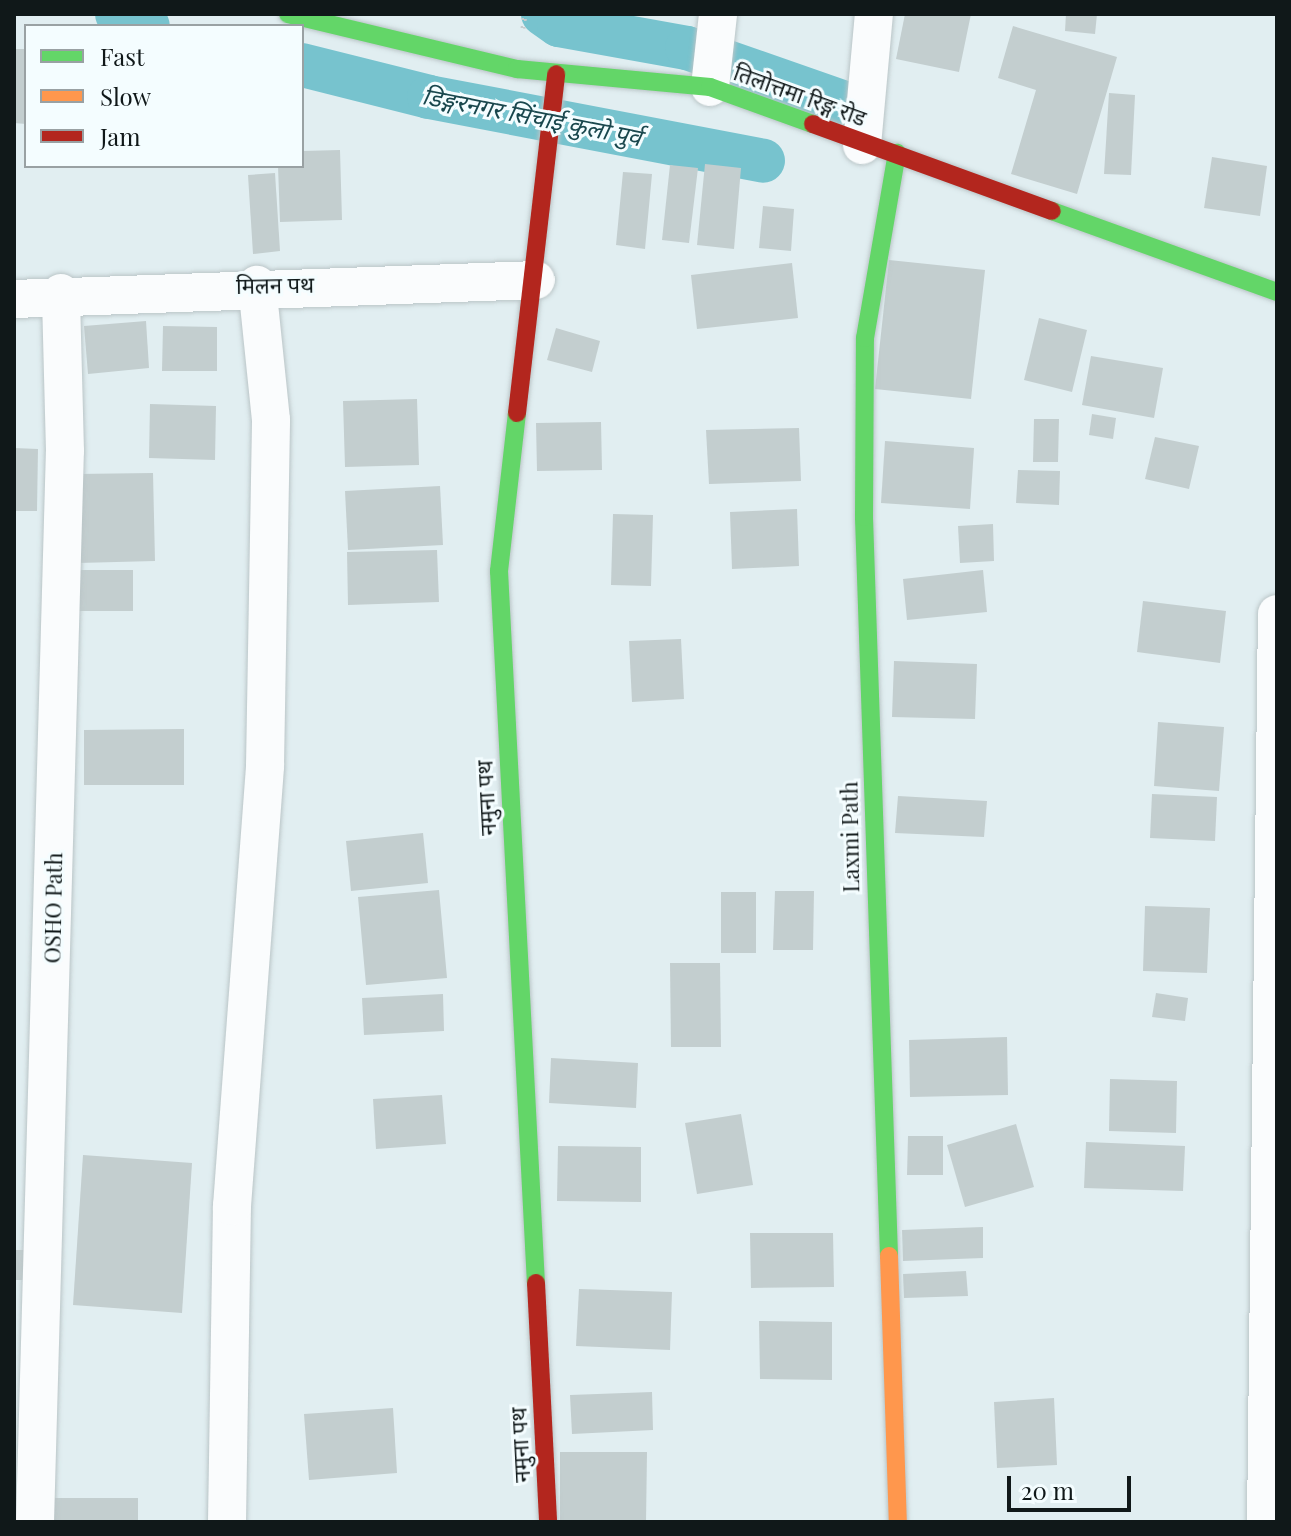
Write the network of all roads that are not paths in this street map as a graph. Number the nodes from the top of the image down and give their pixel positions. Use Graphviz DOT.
graph roads {
  1 [pos="288,14"];
  2 [pos="718,14"];
  3 [pos="874,14"];
  4 [pos="555,76"];
  5 [pos="710,85"];
  6 [pos="880,149"];
  7 [pos="536,280"];
  8 [pos="257,285"];
  9 [pos="1277,292"];
  10 [pos="61,293"];
  11 [pos="14,299"];
  12 [pos="1277,614"];
  13 [pos="35,1522"];
  14 [pos="227,1522"];
  15 [pos="548,1522"];
  16 [pos="898,1522"];
  17 [pos="1266,1522"];
  1 -- 4 [label="street, तिलोत्तमा रिङ्ग रोड"];
  2 -- 5 [label="street"];
  3 -- 6 [label="street"];
  4 -- 5 [label="street, तिलोत्तमा रिङ्ग रोड"];
  4 -- 7 [label="street, नमुना पथ"];
  5 -- 6 [label="street, तिलोत्तमा रिङ्ग रोड"];
  6 -- 9 [label="street, तिलोत्तमा रिङ्ग रोड"];
  6 -- 16 [label="street, Laxmi Path"];
  7 -- 8 [label="street, मिलन पथ"];
  7 -- 15 [label="street, नमुना पथ"];
  8 -- 10 [label="street, मिलन पथ"];
  8 -- 14 [label="street"];
  10 -- 11 [label="street, मिलन पथ"];
  10 -- 13 [label="street, OSHO Path"];
  12 -- 17 [label="street"];
}
